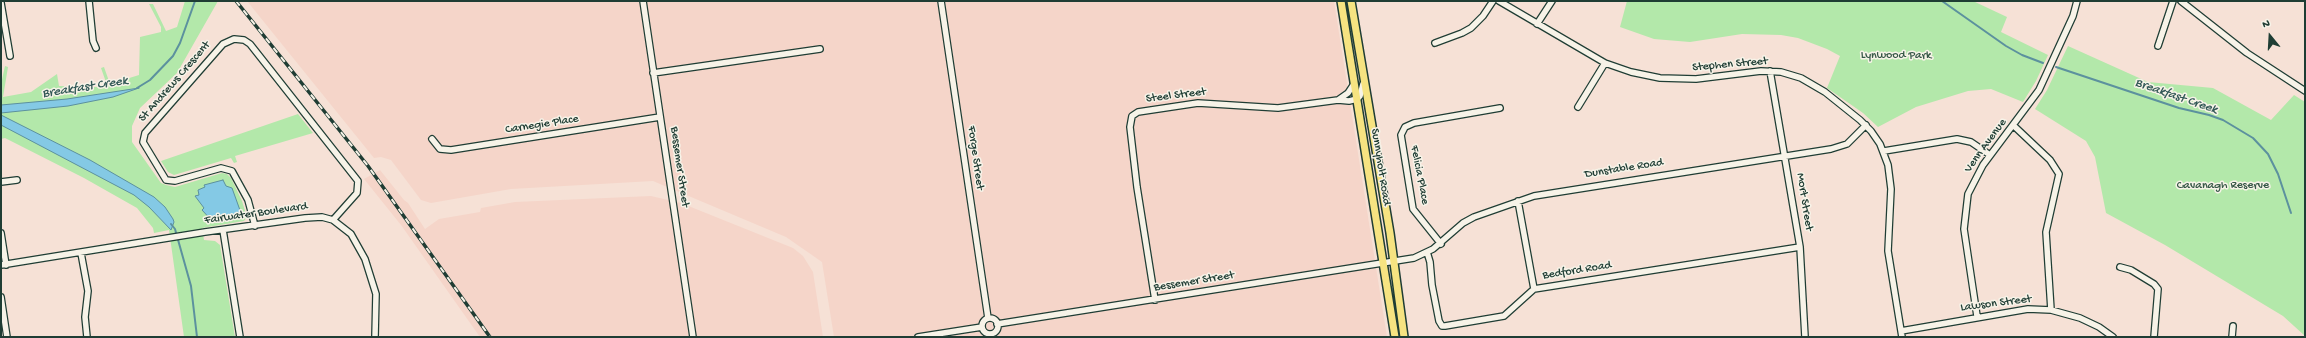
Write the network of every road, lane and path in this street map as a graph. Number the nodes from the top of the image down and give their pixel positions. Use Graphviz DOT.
graph roads {
  1 [pos="89,1"];
  2 [pos="642,1"];
  3 [pos="941,1"];
  4 [pos="1341,1"];
  5 [pos="1351,1"];
  6 [pos="1492,1"];
  7 [pos="1499,1"];
  8 [pos="1552,1"];
  9 [pos="2077,1"];
  10 [pos="2173,1"];
  11 [pos="2181,1"];
  12 [pos="1,3"];
  13 [pos="1537,24"];
  14 [pos="1435,43"];
  15 [pos="2158,46"];
  16 [pos="96,48"];
  17 [pos="820,49"];
  18 [pos="10,56"];
  19 [pos="1606,63"];
  20 [pos="1770,71"];
  21 [pos="654,74"];
  22 [pos="1363,83"];
  23 [pos="1354,84"];
  24 [pos="2305,91"];
  25 [pos="1338,100"];
  26 [pos="1357,100"];
  27 [pos="1578,107"];
  28 [pos="1500,108"];
  29 [pos="660,118"];
  30 [pos="1866,125"];
  31 [pos="2014,126"];
  32 [pos="432,139"];
  33 [pos="1884,151"];
  34 [pos="1990,155"];
  35 [pos="1785,156"];
  36 [pos="17,180"];
  37 [pos="1,182"];
  38 [pos="1518,200"];
  39 [pos="333,220"];
  40 [pos="255,226"];
  41 [pos="223,230"];
  42 [pos="1,233"];
  43 [pos="1441,244"];
  44 [pos="1800,247"];
  45 [pos="1427,252"];
  46 [pos="81,253"];
  47 [pos="1394,261"];
  48 [pos="1384,262"];
  49 [pos="3,265"];
  50 [pos="2120,267"];
  51 [pos="1534,289"];
  52 [pos="1,297"];
  53 [pos="1155,300"];
  54 [pos="2051,310"];
  55 [pos="1977,316"];
  56 [pos="988,318"];
  57 [pos="997,324"];
  58 [pos="2233,326"];
  59 [pos="982,327"];
  60 [pos="1902,334"];
  61 [pos="991,335"];
  62 [pos="7,337"];
  63 [pos="86,337"];
  64 [pos="240,337"];
  65 [pos="375,337"];
  66 [pos="693,337"];
  67 [pos="918,337"];
  68 [pos="1395,337"];
  69 [pos="1404,337"];
  70 [pos="1805,337"];
  71 [pos="2113,337"];
  72 [pos="2154,337"];
  73 [pos="2232,337"];
  1 -- 16 [label="street"];
  2 -- 21 [label="street, Bessemer Street"];
  3 -- 56 [label="street, Forge Street"];
  4 -- 23 [label="main road, Sunnyholt Road"];
  5 -- 22 [label="main road, Sunnyholt Road"];
  6 -- 14 [label="street"];
  7 -- 13 [label="street, Stephen Street"];
  8 -- 13 [label="street"];
  9 -- 31 [label="street, Venn Avenue"];
  10 -- 15 [label="street"];
  11 -- 24 [label="street"];
  12 -- 18 [label="street"];
  13 -- 19 [label="street, Stephen Street"];
  17 -- 21 [label="street"];
  19 -- 20 [label="street, Stephen Street"];
  19 -- 27 [label="street"];
  20 -- 30 [label="street, Stephen Street"];
  20 -- 35 [label="street, Mort Street"];
  21 -- 29 [label="street, Bessemer Street"];
  22 -- 26 [label="street"];
  22 -- 47 [label="main road, Sunnyholt Road"];
  23 -- 25 [label="street"];
  23 -- 26 [label="main road, Sunnyholt Road"];
  25 -- 26 [label="street, Steel Street"];
  25 -- 53 [label="street, Steel Street"];
  26 -- 48 [label="main road, Sunnyholt Road"];
  28 -- 43 [label="street, Felicia Place"];
  29 -- 32 [label="street, Carnegie Place"];
  29 -- 66 [label="street, Bessemer Street"];
  30 -- 33 [label="street, Stephen Street"];
  30 -- 35 [label="street, Dunstable Road"];
  31 -- 34 [label="street, Venn Avenue"];
  31 -- 54 [label="street"];
  33 -- 34 [label="street"];
  33 -- 60 [label="street, Stephen Street"];
  34 -- 55 [label="street, Venn Avenue"];
  35 -- 38 [label="street, Dunstable Road"];
  35 -- 44 [label="street, Mort Street"];
  36 -- 37 [label="street"];
  38 -- 43 [label="street, Dunstable Road"];
  38 -- 51 [label="street"];
  39 -- 40 [label="street, Fairwater Boulevard"];
  39 -- 40 [label="street, St Andrews Crescent"];
  39 -- 65 [label="street, Fairwater Boulevard"];
  40 -- 41 [label="street, Fairwater Boulevard"];
  41 -- 46 [label="street, Fairwater Boulevard"];
  41 -- 64 [label="street"];
  42 -- 49 [label="street"];
  43 -- 45 [label="street, Dunstable Road"];
  44 -- 51 [label="street, Bedford Road"];
  44 -- 70 [label="street, Mort Street"];
  45 -- 47 [label="street, Dunstable Road"];
  45 -- 51 [label="street, Bedford Road"];
  46 -- 49 [label="street, Fairwater Boulevard"];
  46 -- 63 [label="street"];
  47 -- 48 [label="street, Bessemer Street"];
  47 -- 69 [label="main road, Sunnyholt Road"];
  48 -- 53 [label="street, Bessemer Street"];
  48 -- 68 [label="main road, Sunnyholt Road"];
  50 -- 72 [label="street"];
  52 -- 62 [label="street"];
  53 -- 57 [label="street, Bessemer Street"];
  54 -- 55 [label="street, Lawson Street"];
  54 -- 71 [label="street, Lawson Street"];
  55 -- 60 [label="street, Lawson Street"];
  56 -- 57 [label="street"];
  56 -- 59 [label="street"];
  57 -- 61 [label="street"];
  58 -- 73 [label="street"];
  59 -- 61 [label="street"];
  59 -- 67 [label="street"];
}
